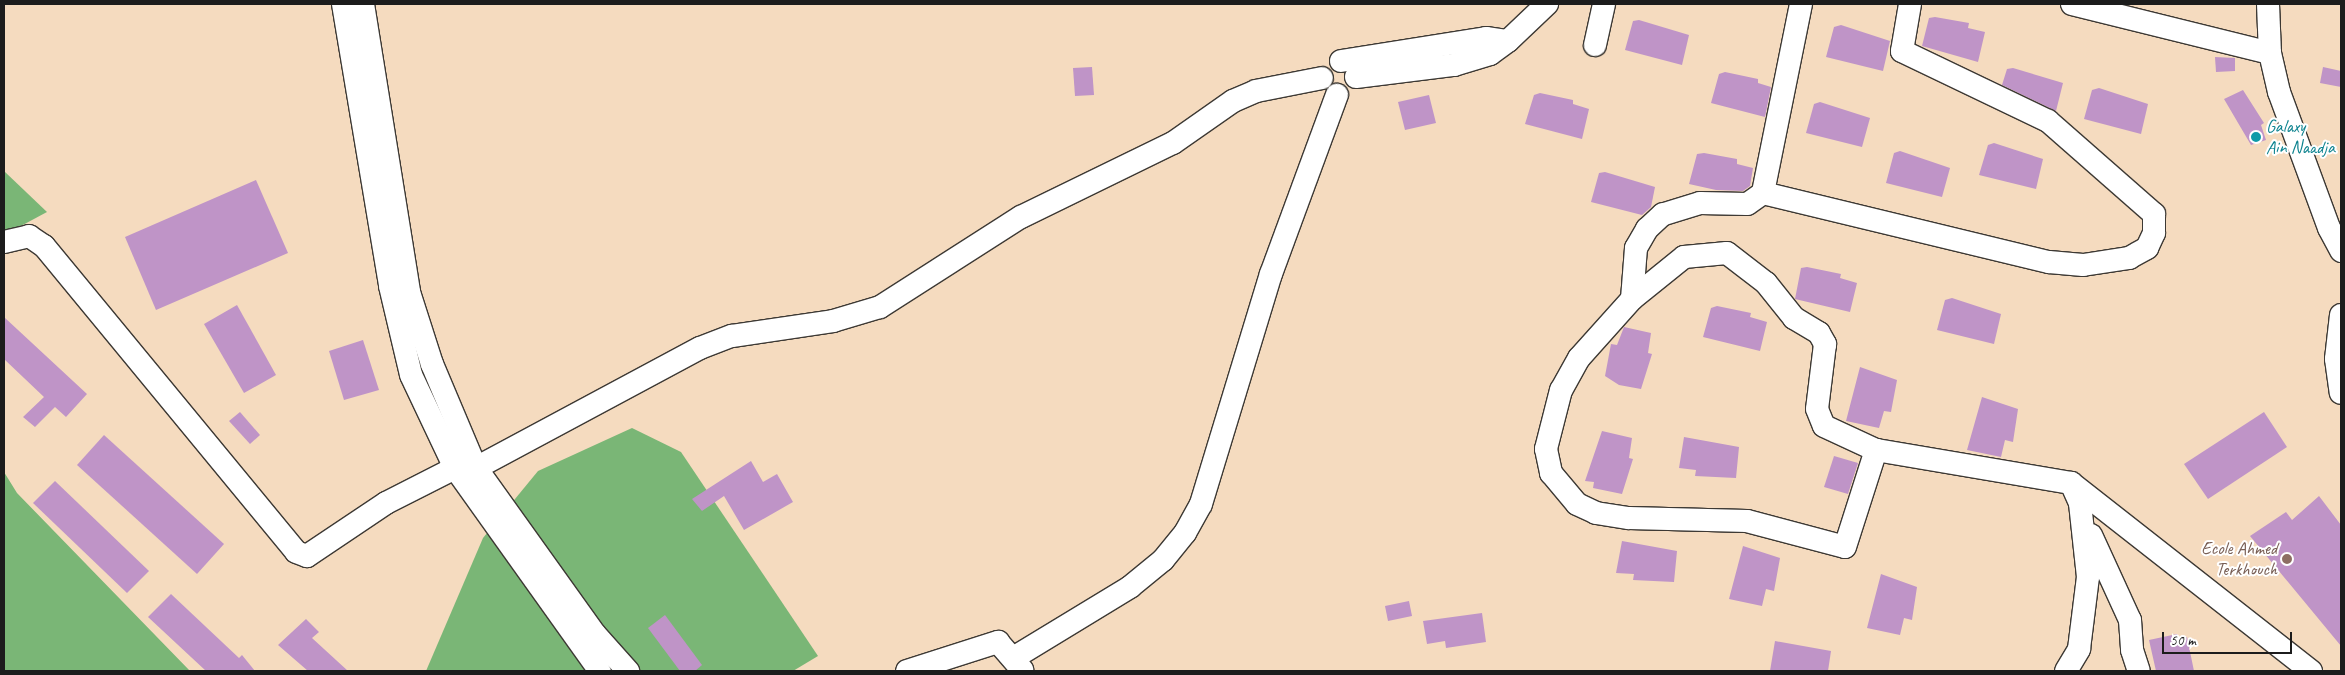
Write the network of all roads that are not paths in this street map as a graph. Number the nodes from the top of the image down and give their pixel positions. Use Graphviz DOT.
graph roads {
  1 [pos="343,4"];
  2 [pos="363,4"];
  3 [pos="1547,4"];
  4 [pos="1604,4"];
  5 [pos="1800,4"];
  6 [pos="1910,4"];
  7 [pos="2072,4"];
  8 [pos="2268,4"];
  9 [pos="1595,45"];
  10 [pos="2270,53"];
  11 [pos="1348,69"];
  12 [pos="1322,78"];
  13 [pos="1337,95"];
  14 [pos="1763,193"];
  15 [pos="4,242"];
  16 [pos="2341,251"];
  17 [pos="1632,299"];
  18 [pos="2341,315"];
  19 [pos="2341,393"];
  20 [pos="1876,450"];
  21 [pos="465,468"];
  22 [pos="2076,493"];
  23 [pos="1019,664"];
  24 [pos="600,671"];
  25 [pos="628,671"];
  26 [pos="906,671"];
  27 [pos="2066,671"];
  28 [pos="2139,671"];
  29 [pos="2311,671"];
  1 -- 21 [label="street"];
  2 -- 21 [label="street"];
  3 -- 11 [label="street"];
  4 -- 9 [label="street"];
  5 -- 14 [label="street"];
  6 -- 14 [label="street"];
  7 -- 10 [label="street"];
  8 -- 10 [label="street"];
  10 -- 16 [label="street"];
  11 -- 12 [label="street"];
  11 -- 13 [label="street"];
  12 -- 13 [label="street"];
  12 -- 21 [label="street"];
  13 -- 23 [label="street"];
  14 -- 17 [label="street"];
  15 -- 21 [label="street"];
  17 -- 20 [label="street"];
  17 -- 20 [label="street"];
  18 -- 19 [label="street"];
  20 -- 22 [label="street"];
  21 -- 24 [label="street"];
  21 -- 25 [label="street"];
  22 -- 27 [label="street"];
  22 -- 28 [label="street"];
  22 -- 29 [label="street"];
  23 -- 26 [label="street"];
}
